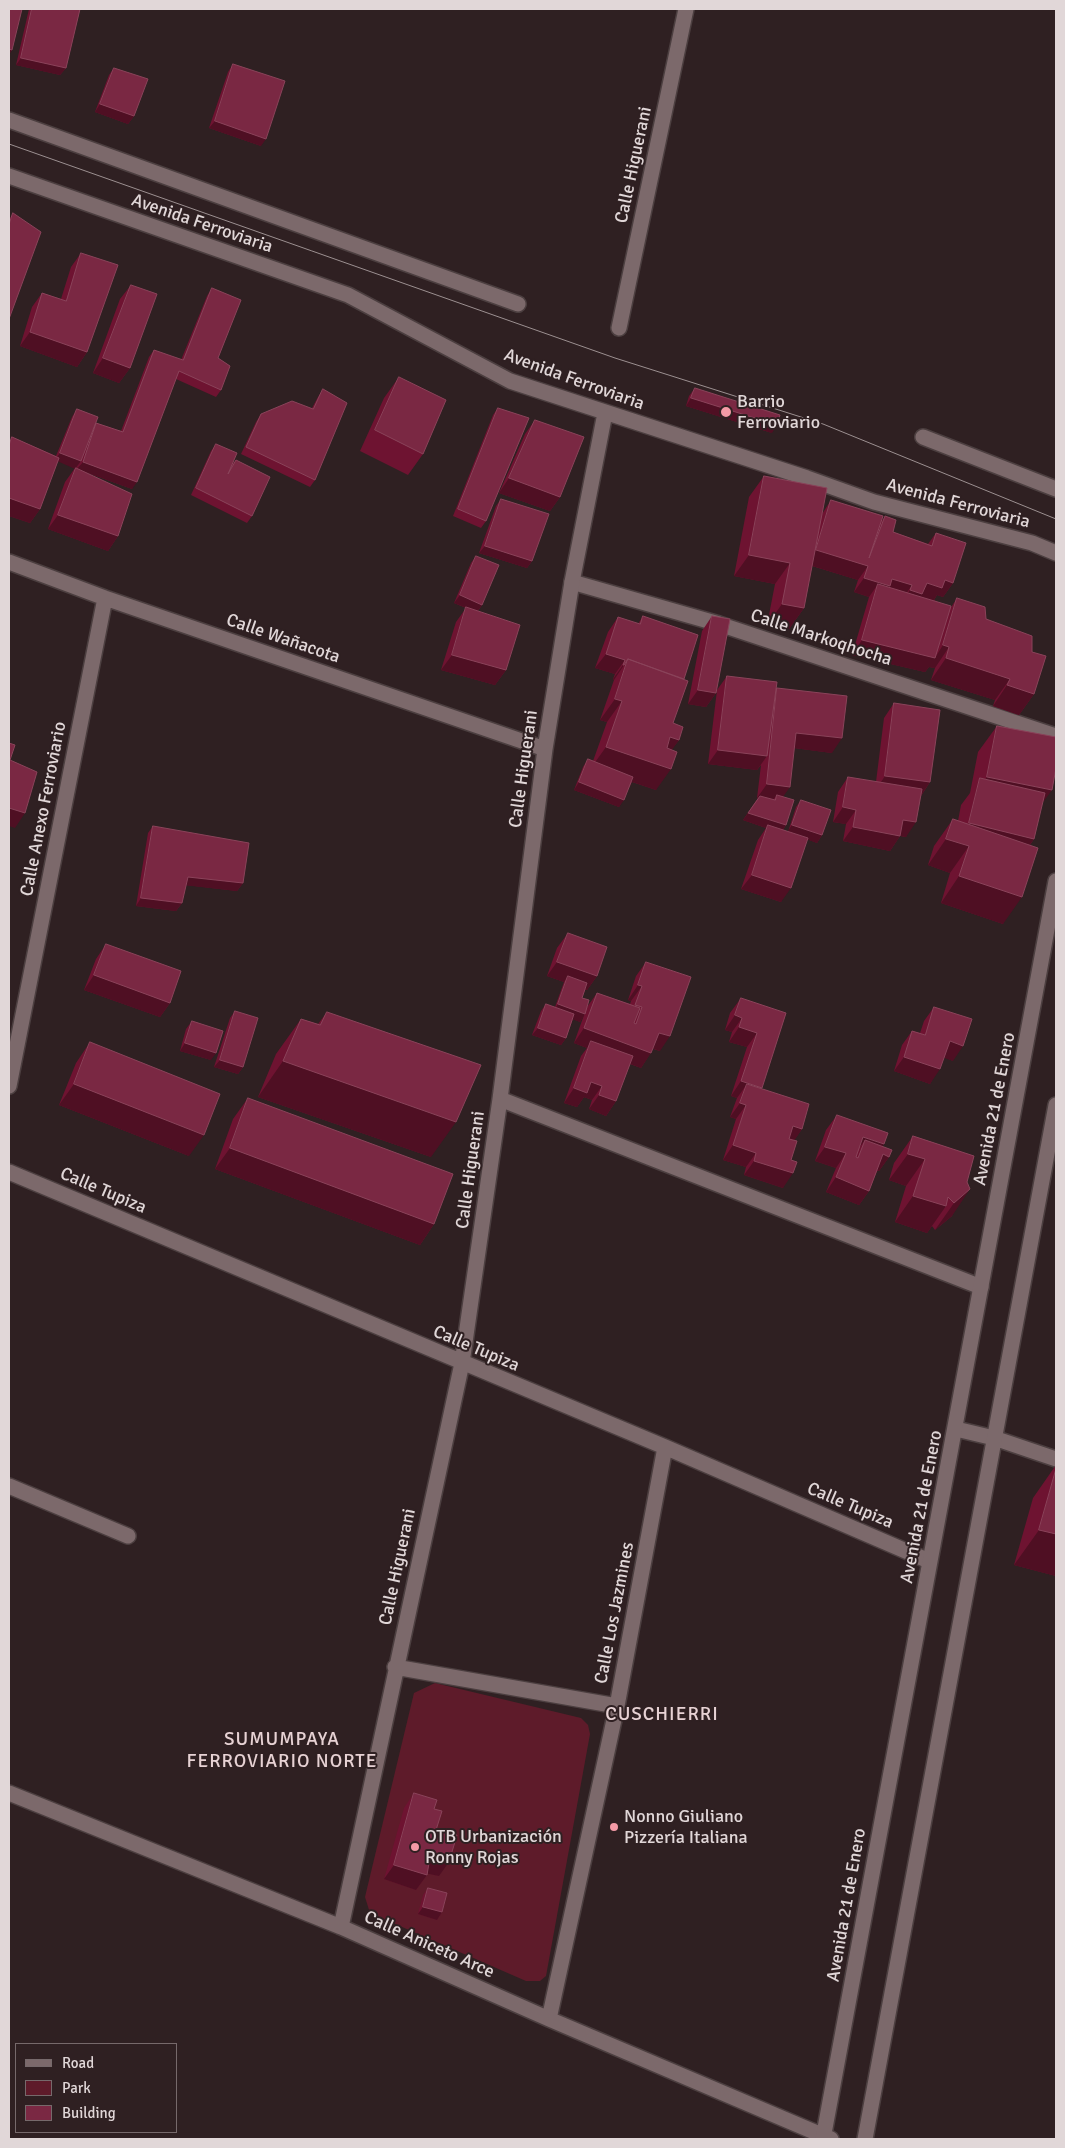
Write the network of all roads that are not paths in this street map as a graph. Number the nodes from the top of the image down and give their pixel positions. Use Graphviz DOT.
graph roads {
  1 [pos="686,9"];
  2 [pos="9,120"];
  3 [pos="9,176"];
  4 [pos="518,304"];
  5 [pos="619,328"];
  6 [pos="605,413"];
  7 [pos="924,437"];
  8 [pos="1056,490"];
  9 [pos="1056,553"];
  10 [pos="9,562"];
  11 [pos="572,582"];
  12 [pos="105,598"];
  13 [pos="1056,736"];
  14 [pos="545,749"];
  15 [pos="1056,881"];
  16 [pos="9,1086"];
  17 [pos="500,1099"];
  18 [pos="1056,1105"];
  19 [pos="9,1172"];
  20 [pos="981,1287"];
  21 [pos="462,1363"];
  22 [pos="956,1429"];
  23 [pos="994,1438"];
  24 [pos="665,1447"];
  25 [pos="1056,1459"];
  26 [pos="9,1486"];
  27 [pos="128,1536"];
  28 [pos="929,1561"];
  29 [pos="395,1667"];
  30 [pos="617,1706"];
  31 [pos="9,1793"];
  32 [pos="341,1927"];
  33 [pos="550,2019"];
  34 [pos="826,2138"];
  35 [pos="865,2139"];
  1 -- 5 [label="street, Calle Higuerani"];
  2 -- 4 [label="street, Avenida Ferroviaria"];
  3 -- 6 [label="street, Avenida Ferroviaria"];
  6 -- 9 [label="street, Avenida Ferroviaria"];
  6 -- 11 [label="street, Calle Higuerani"];
  7 -- 8 [label="street"];
  10 -- 12 [label="street, Calle Wañacota"];
  11 -- 13 [label="street, Calle Markoqhocha"];
  11 -- 14 [label="street, Calle Higuerani"];
  12 -- 14 [label="street, Calle Wañacota"];
  12 -- 16 [label="street, Calle Anexo Ferroviario"];
  14 -- 17 [label="street, Calle Higuerani"];
  15 -- 20 [label="street, Avenida 21 de Enero"];
  17 -- 20 [label="street"];
  17 -- 21 [label="street, Calle Higuerani"];
  18 -- 23 [label="street"];
  19 -- 21 [label="street, Calle Tupiza"];
  20 -- 22 [label="street, Avenida 21 de Enero"];
  21 -- 24 [label="street, Calle Tupiza"];
  21 -- 29 [label="street, Calle Higuerani"];
  22 -- 23 [label="street"];
  22 -- 28 [label="street, Avenida 21 de Enero"];
  23 -- 25 [label="street"];
  23 -- 35 [label="street"];
  24 -- 28 [label="street, Calle Tupiza"];
  24 -- 30 [label="street, Calle Los Jazmines"];
  26 -- 27 [label="street"];
  28 -- 34 [label="street, Avenida 21 de Enero"];
  29 -- 30 [label="street"];
  29 -- 32 [label="street, Calle Higuerani"];
  30 -- 33 [label="street, Calle Los Jazmines"];
  31 -- 32 [label="street, Calle Aniceto Arce"];
  32 -- 33 [label="street, Calle Aniceto Arce"];
  33 -- 34 [label="street, Calle Aniceto Arce"];
}
